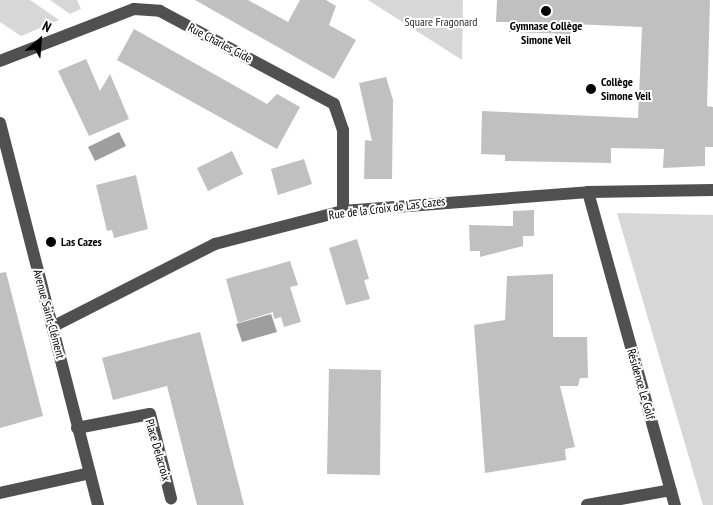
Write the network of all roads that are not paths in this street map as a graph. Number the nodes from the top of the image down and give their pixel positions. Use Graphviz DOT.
graph roads {
  1 [pos="0,61"];
  2 [pos="0,124"];
  3 [pos="6,169"];
  4 [pos="713,190"];
  5 [pos="588,192"];
  6 [pos="344,211"];
  7 [pos="54,326"];
  8 [pos="77,428"];
  9 [pos="90,473"];
  10 [pos="671,490"];
  11 [pos="0,493"];
  12 [pos="171,498"];
  13 [pos="98,505"];
  14 [pos="587,505"];
  15 [pos="675,505"];
  1 -- 6 [label="street, Rue Charles Gide"];
  2 -- 3 [label="street, Avenue Saint-Clément"];
  3 -- 7 [label="street, Avenue Saint-Clément"];
  4 -- 5 [label="street, Rue de la Croix de Las Cazes"];
  5 -- 6 [label="street, Rue de la Croix de Las Cazes"];
  5 -- 10 [label="street, Résidence Le Golf"];
  6 -- 7 [label="street, Rue de la Croix de Las Cazes"];
  7 -- 8 [label="street, Avenue Saint-Clément"];
  8 -- 9 [label="street, Avenue Saint-Clément"];
  8 -- 12 [label="street, Place Delacroix"];
  9 -- 11 [label="street"];
  9 -- 13 [label="street, Avenue Saint-Clément"];
  10 -- 14 [label="street"];
  10 -- 15 [label="street, Résidence Le Golf"];
}
